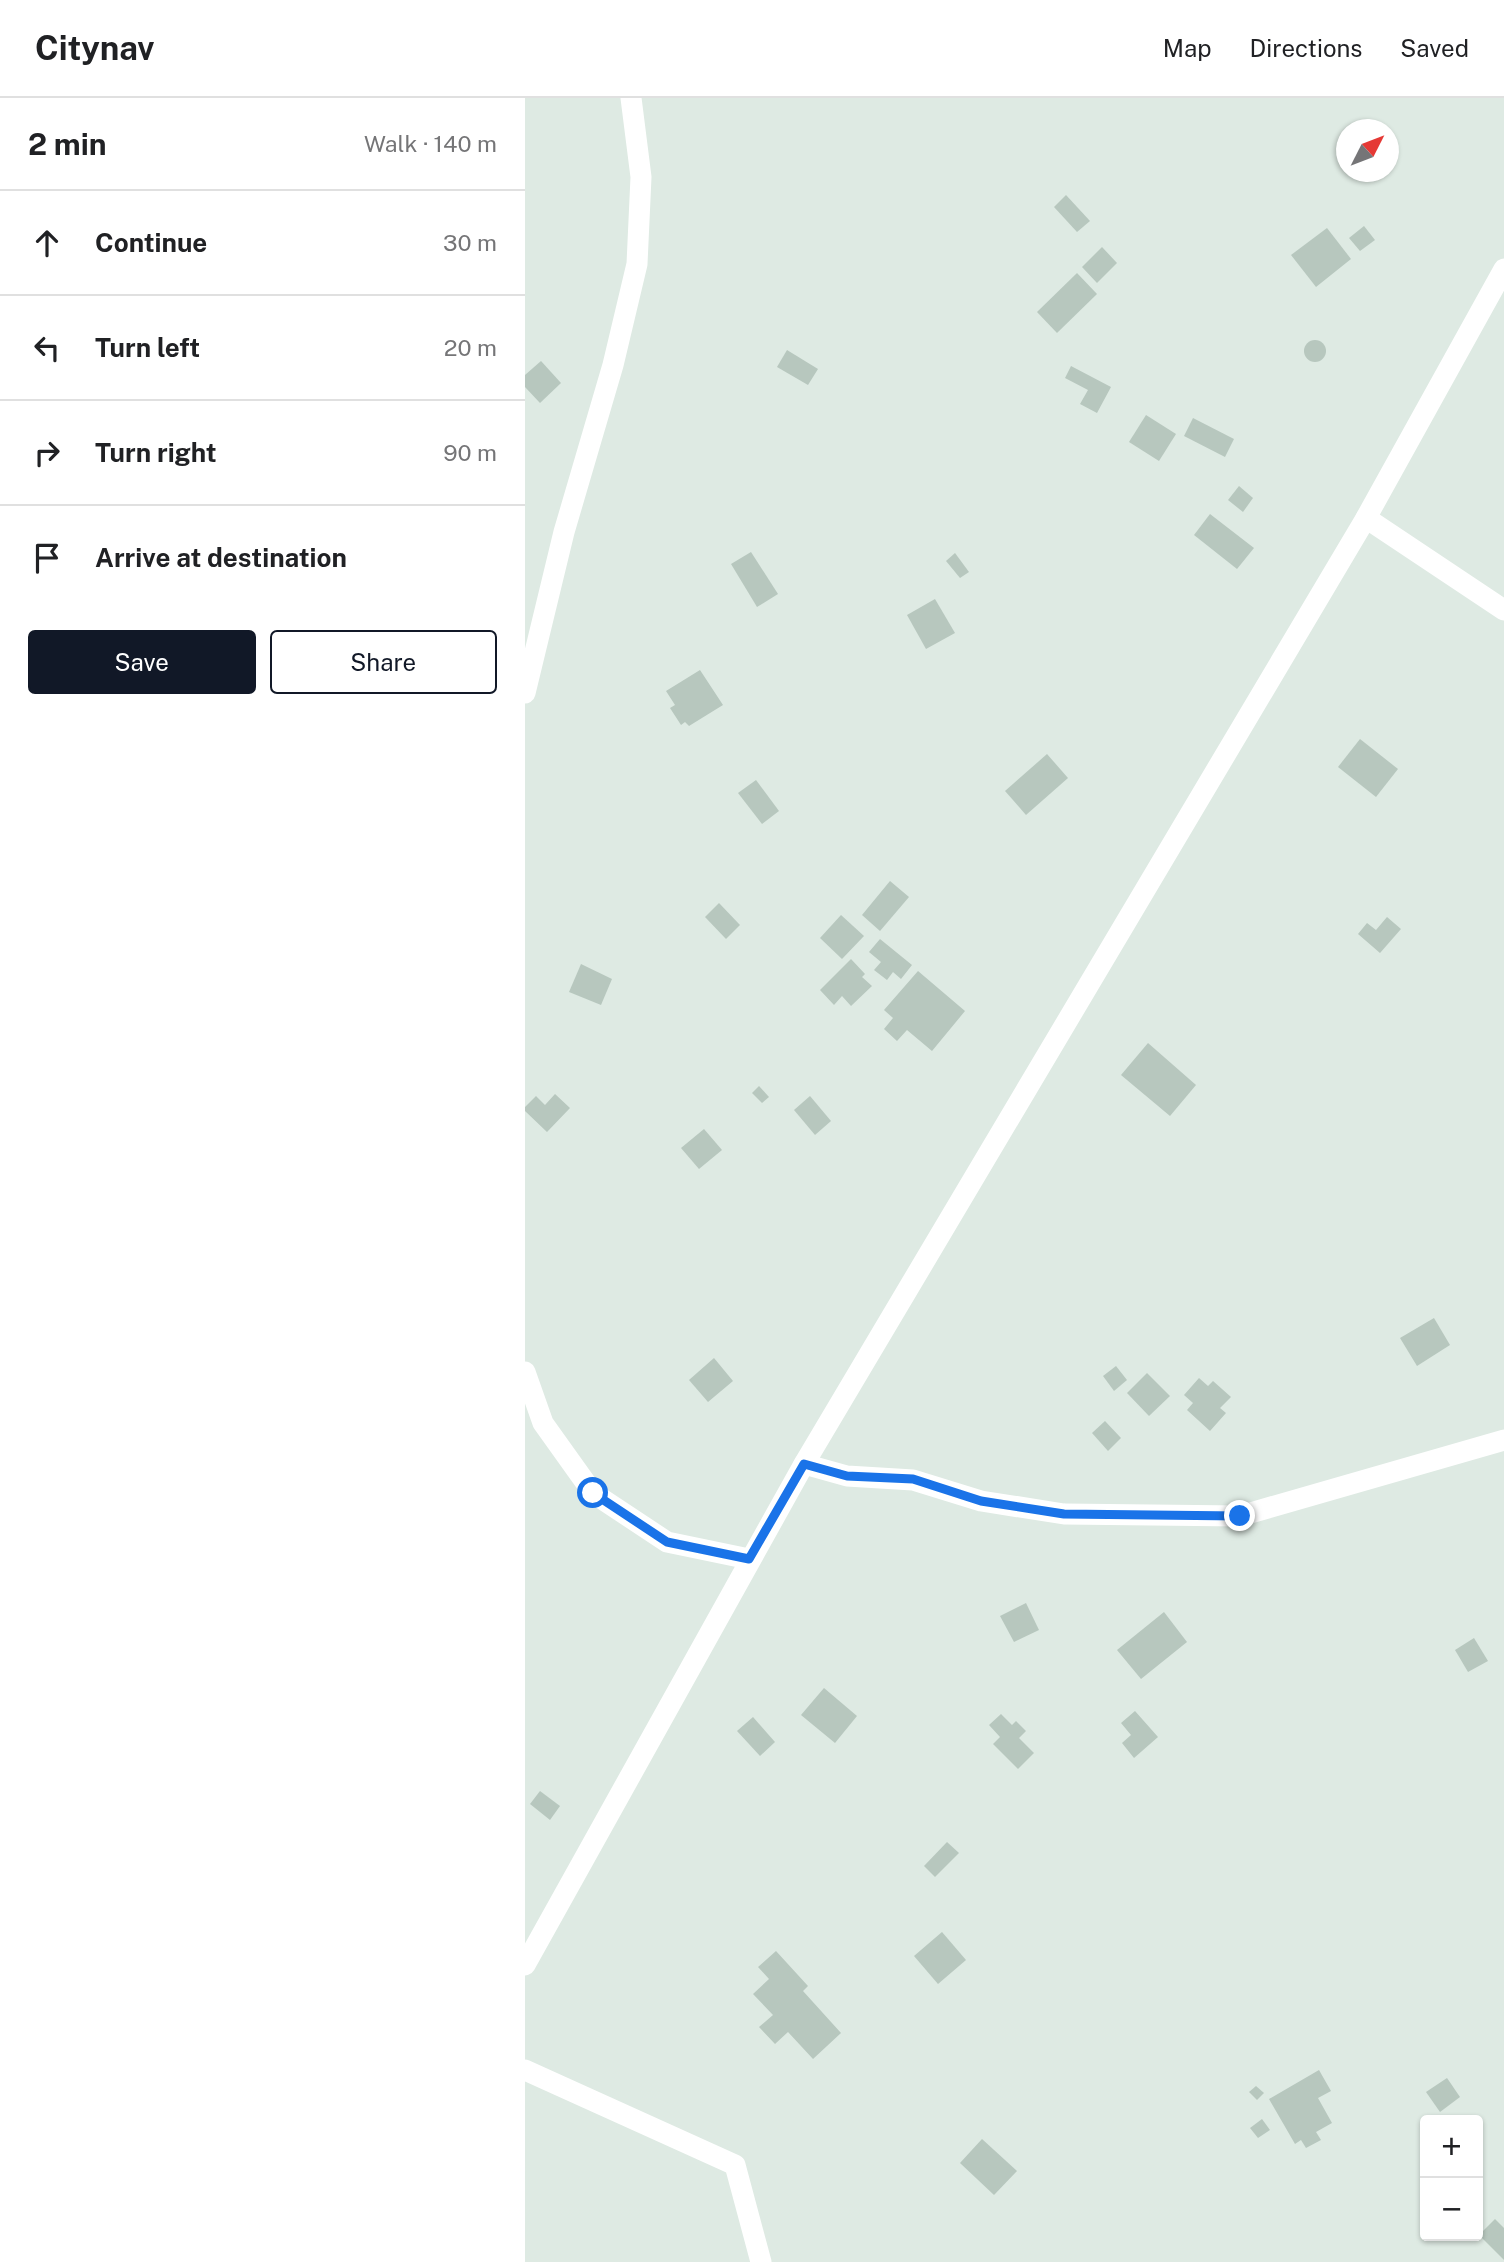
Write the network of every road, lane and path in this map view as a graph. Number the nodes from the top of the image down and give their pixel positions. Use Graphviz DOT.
graph roads {
  1 [pos="631,98"];
  2 [pos="1504,269"];
  3 [pos="1366,518"];
  4 [pos="1504,610"];
  5 [pos="525,693"];
  6 [pos="525,1372"];
  7 [pos="1504,1440"];
  8 [pos="804,1464"];
  9 [pos="749,1559"];
  10 [pos="525,1965"];
  11 [pos="525,2070"];
  12 [pos="761,2262"];
  1 -- 5 [label="street"];
  2 -- 3 [label="street"];
  3 -- 4 [label="street"];
  3 -- 8 [label="street"];
  6 -- 9 [label="street"];
  7 -- 8 [label="street"];
  8 -- 9 [label="street"];
  9 -- 10 [label="street"];
  11 -- 12 [label="street"];
}
